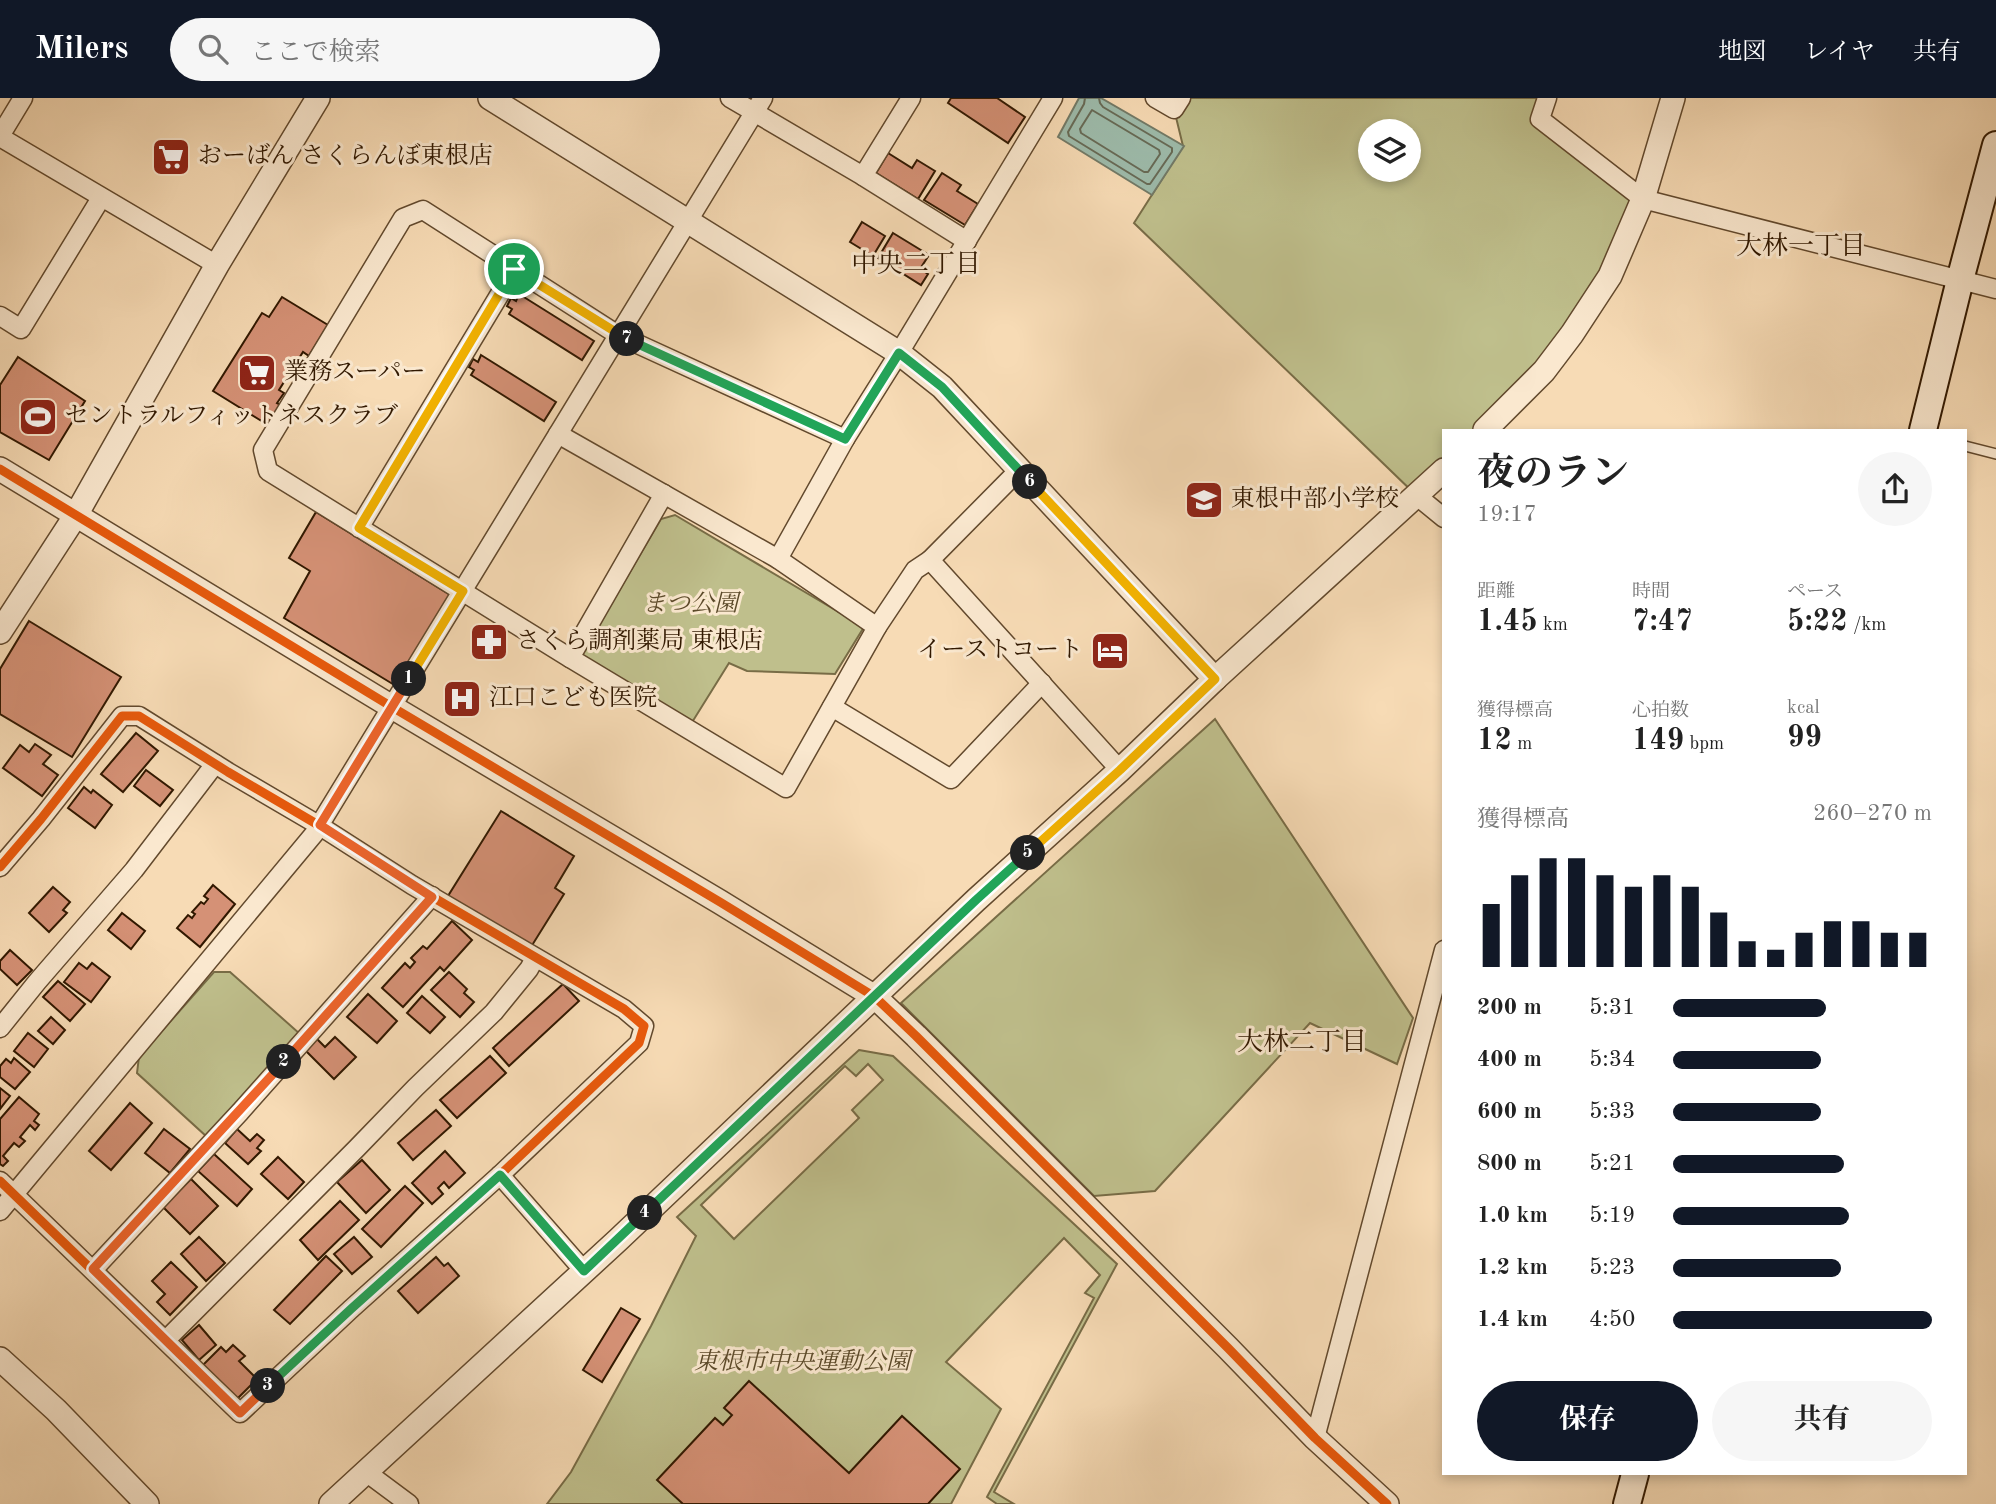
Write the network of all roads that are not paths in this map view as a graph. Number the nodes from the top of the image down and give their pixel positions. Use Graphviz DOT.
graph roads {
  1 [pos="23,98"];
  2 [pos="318,98"];
  3 [pos="490,98"];
  4 [pos="730,98"];
  5 [pos="911,98"];
  6 [pos="1053,98"];
  7 [pos="1155,98"];
  8 [pos="1181,98"];
  9 [pos="1547,98"];
  10 [pos="1673,98"];
  11 [pos="758,105"];
  12 [pos="0,136"];
  13 [pos="1996,145"];
  14 [pos="863,176"];
  15 [pos="101,198"];
  16 [pos="1643,199"];
  17 [pos="687,222"];
  18 [pos="967,241"];
  19 [pos="218,265"];
  20 [pos="514,269"];
  21 [pos="1960,280"];
  22 [pos="1996,289"];
  23 [pos="0,316"];
  24 [pos="618,335"];
  25 [pos="899,353"];
  26 [pos="1486,429"];
  27 [pos="1923,429"];
  28 [pos="558,434"];
  29 [pos="845,439"];
  30 [pos="1967,447"];
  31 [pos="1996,454"];
  32 [pos="0,469"];
  33 [pos="1019,470"];
  34 [pos="1442,472"];
  35 [pos="664,494"];
  36 [pos="1417,496"];
  37 [pos="76,515"];
  38 [pos="1442,516"];
  39 [pos="359,528"];
  40 [pos="778,559"];
  41 [pos="930,560"];
  42 [pos="463,591"];
  43 [pos="877,627"];
  44 [pos="0,632"];
  45 [pos="570,658"];
  46 [pos="1215,679"];
  47 [pos="1042,683"];
  48 [pos="392,707"];
  49 [pos="832,708"];
  50 [pos="215,764"];
  51 [pos="1120,770"];
  52 [pos="320,825"];
  53 [pos="0,867"];
  54 [pos="432,897"];
  55 [pos="535,958"];
  56 [pos="1442,958"];
  57 [pos="875,997"];
  58 [pos="0,1028"];
  59 [pos="500,1175"];
  60 [pos="7,1186"];
  61 [pos="0,1211"];
  62 [pos="93,1269"];
  63 [pos="584,1271"];
  64 [pos="166,1340"];
  65 [pos="0,1359"];
  66 [pos="1315,1438"];
  67 [pos="366,1472"];
  68 [pos="1635,1475"];
  69 [pos="147,1504"];
  70 [pos="331,1504"];
  71 [pos="409,1504"];
  72 [pos="1387,1504"];
  73 [pos="1627,1504"];
  1 -- 12 [label="street"];
  2 -- 19 [label="street"];
  3 -- 17 [label="street"];
  4 -- 11 [label="street"];
  5 -- 14 [label="street"];
  6 -- 18 [label="street"];
  7 -- 8 [label="street"];
  9 -- 16 [label="street"];
  10 -- 16 [label="street"];
  11 -- 14 [label="street"];
  11 -- 17 [label="street"];
  12 -- 15 [label="street"];
  13 -- 21 [label="main road"];
  14 -- 18 [label="street"];
  15 -- 19 [label="street"];
  15 -- 23 [label="street"];
  16 -- 21 [label="street"];
  16 -- 26 [label="street"];
  17 -- 24 [label="street"];
  17 -- 25 [label="street"];
  18 -- 25 [label="street"];
  19 -- 37 [label="street"];
  20 -- 24 [label="street"];
  20 -- 39 [label="street"];
  20 -- 39 [label="street"];
  21 -- 22 [label="street"];
  21 -- 27 [label="main road"];
  24 -- 28 [label="street"];
  24 -- 29 [label="street"];
  25 -- 29 [label="street"];
  25 -- 33 [label="street"];
  28 -- 35 [label="street"];
  28 -- 42 [label="street"];
  29 -- 40 [label="street"];
  30 -- 31 [label="lane"];
  32 -- 37 [label="street"];
  33 -- 41 [label="street"];
  33 -- 46 [label="street"];
  34 -- 36 [label="street"];
  35 -- 40 [label="street"];
  35 -- 45 [label="street"];
  36 -- 38 [label="street"];
  36 -- 46 [label="street"];
  37 -- 44 [label="street"];
  37 -- 48 [label="street"];
  39 -- 42 [label="street"];
  40 -- 43 [label="street"];
  41 -- 43 [label="street"];
  41 -- 47 [label="street"];
  42 -- 45 [label="street"];
  42 -- 48 [label="street"];
  43 -- 49 [label="street"];
  45 -- 49 [label="street"];
  46 -- 51 [label="street"];
  47 -- 49 [label="street"];
  47 -- 51 [label="street"];
  48 -- 52 [label="street"];
  48 -- 57 [label="street"];
  50 -- 52 [label="street"];
  50 -- 53 [label="street"];
  50 -- 58 [label="street"];
  51 -- 57 [label="street"];
  52 -- 54 [label="street"];
  52 -- 60 [label="street"];
  54 -- 55 [label="street"];
  54 -- 62 [label="street"];
  55 -- 59 [label="street"];
  55 -- 64 [label="street"];
  56 -- 66 [label="street"];
  57 -- 63 [label="street"];
  57 -- 66 [label="street"];
  59 -- 63 [label="street"];
  59 -- 64 [label="street"];
  60 -- 61 [label="street"];
  60 -- 62 [label="street"];
  62 -- 64 [label="street"];
  63 -- 67 [label="street"];
  65 -- 69 [label="street"];
  66 -- 72 [label="street"];
  67 -- 70 [label="street"];
  67 -- 71 [label="street"];
  68 -- 73 [label="main road"];
}
